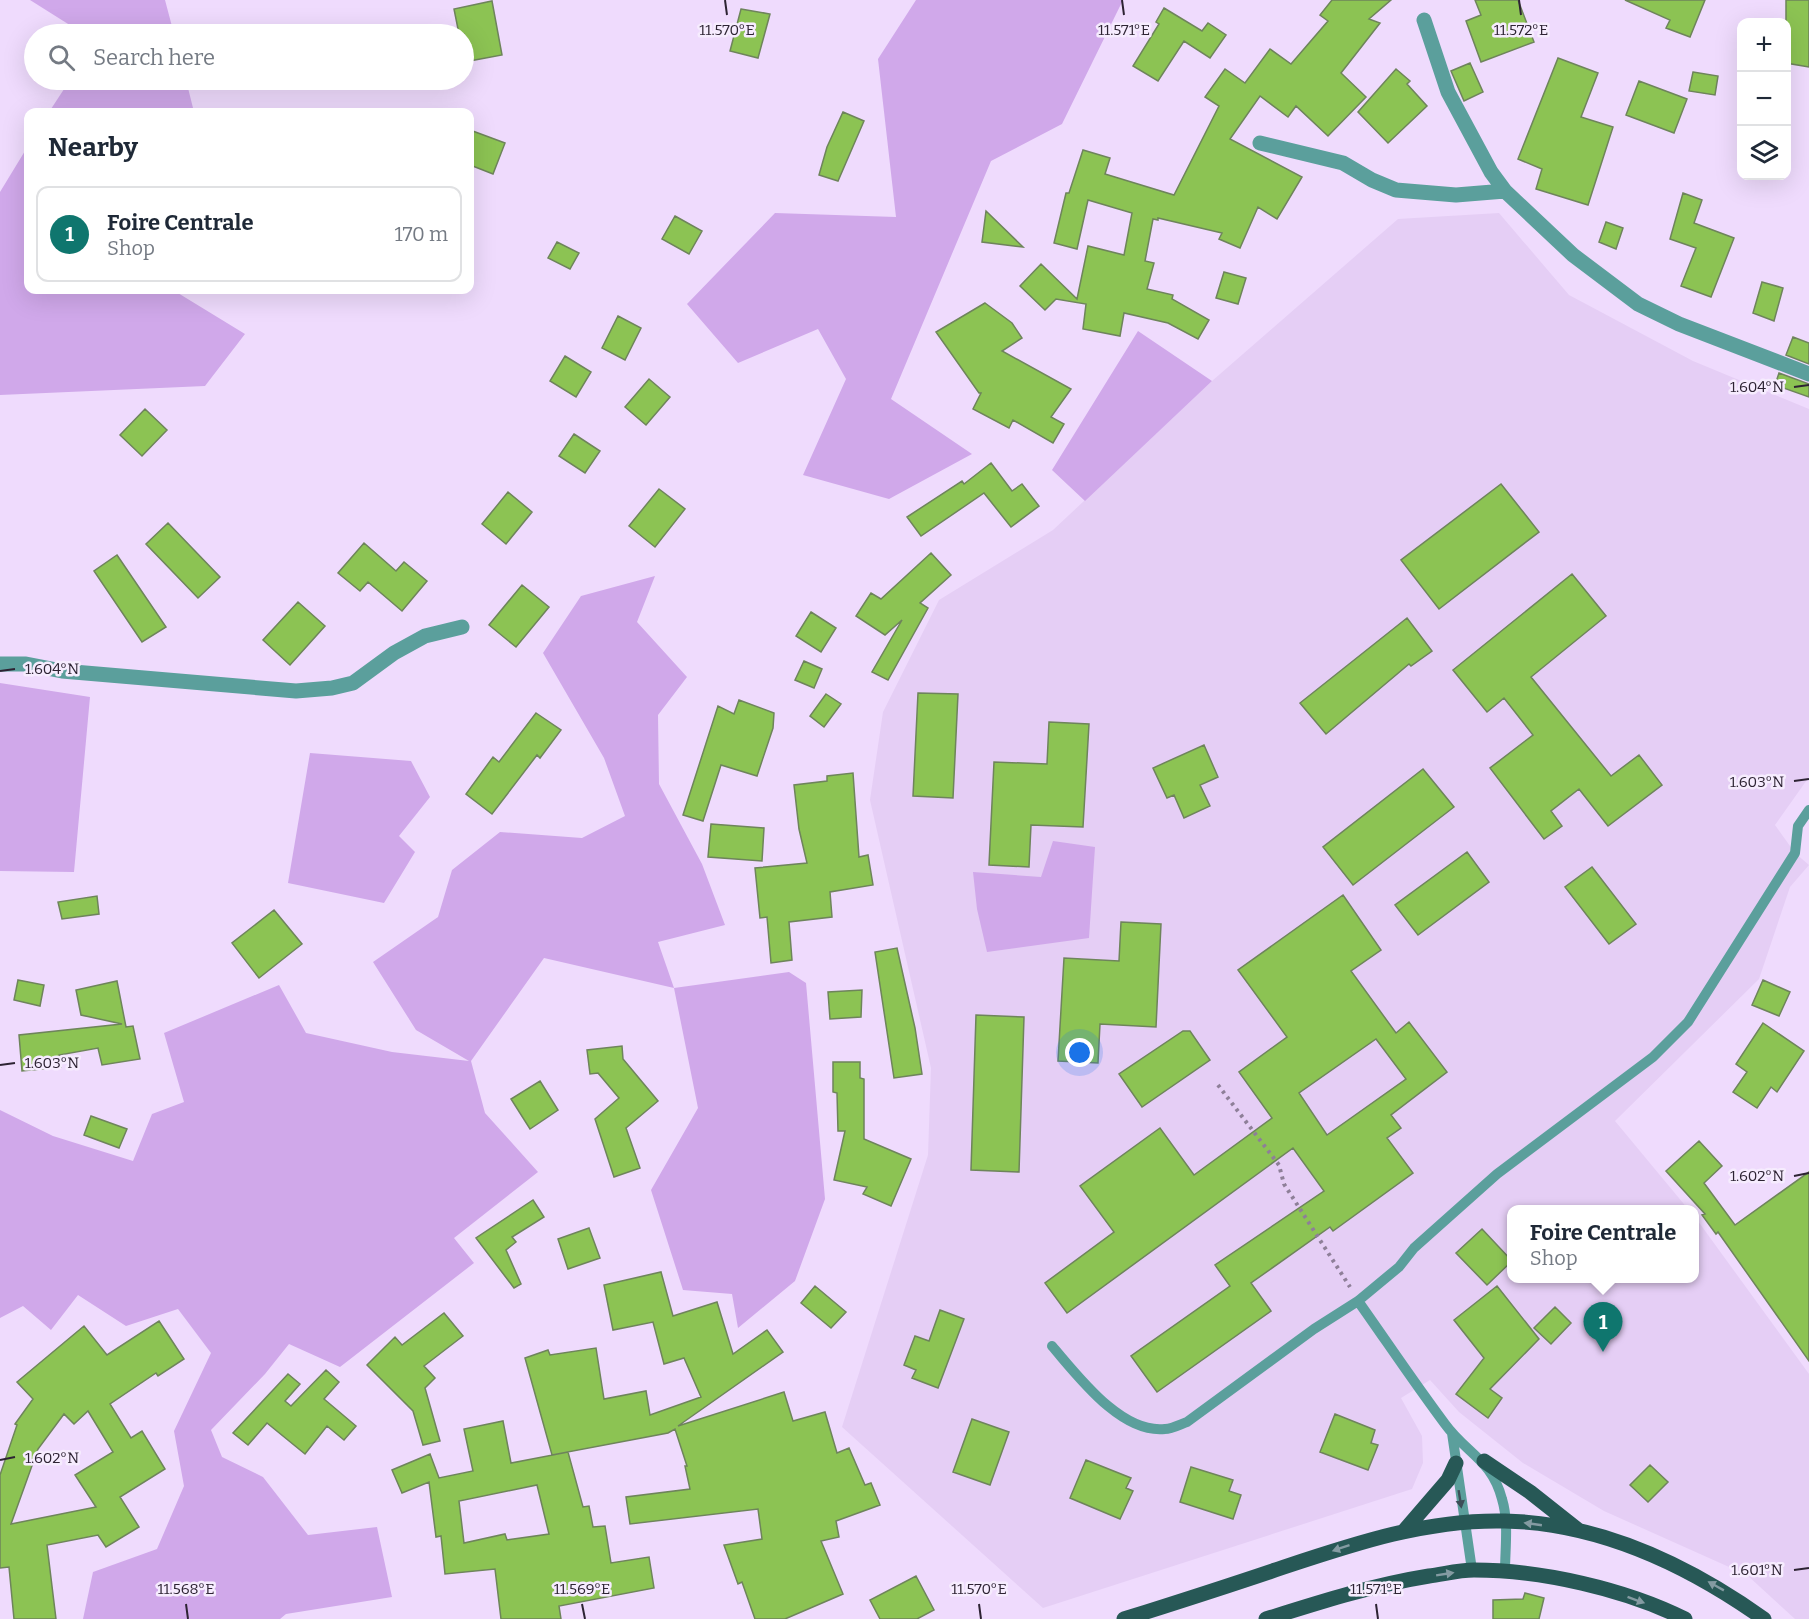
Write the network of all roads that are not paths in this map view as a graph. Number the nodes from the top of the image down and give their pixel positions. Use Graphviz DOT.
graph roads {
  1 [pos="1424,20"];
  2 [pos="1260,143"];
  3 [pos="1505,191"];
  4 [pos="1809,374"];
  5 [pos="462,627"];
  6 [pos="0,664"];
  7 [pos="1809,810"];
  8 [pos="1803,826"];
  9 [pos="1358,1301"];
  10 [pos="1052,1346"];
  11 [pos="1452,1433"];
  12 [pos="1484,1461"];
  13 [pos="1456,1463"];
  14 [pos="1506,1521"];
  15 [pos="1464,1523"];
  16 [pos="1404,1531"];
  17 [pos="1580,1532"];
  18 [pos="1472,1570"];
  19 [pos="1505,1572"];
  20 [pos="1124,1619"];
  21 [pos="1266,1619"];
  22 [pos="1685,1619"];
  23 [pos="1764,1619"];
  1 -- 3 [label="street"];
  2 -- 3 [label="street"];
  3 -- 4 [label="street"];
  5 -- 6 [label="street"];
  7 -- 8 [label="lane"];
  8 -- 9 [label="lane"];
  9 -- 10 [label="lane"];
  9 -- 11 [label="lane"];
  11 -- 12 [label="lane"];
  11 -- 13 [label="lane"];
  12 -- 14 [label="lane"];
  12 -- 17 [label="main road"];
  13 -- 15 [label="lane, one-way"];
  13 -- 16 [label="main road"];
  14 -- 15 [label="main road"];
  17 -- 14 [label="main road, one-way"];
  14 -- 19 [label="lane"];
  15 -- 16 [label="main road"];
  15 -- 18 [label="lane"];
  16 -- 20 [label="main road, one-way"];
  23 -- 17 [label="main road, one-way"];
  18 -- 19 [label="main road"];
  21 -- 18 [label="main road, one-way"];
  19 -- 22 [label="main road, one-way"];
}
